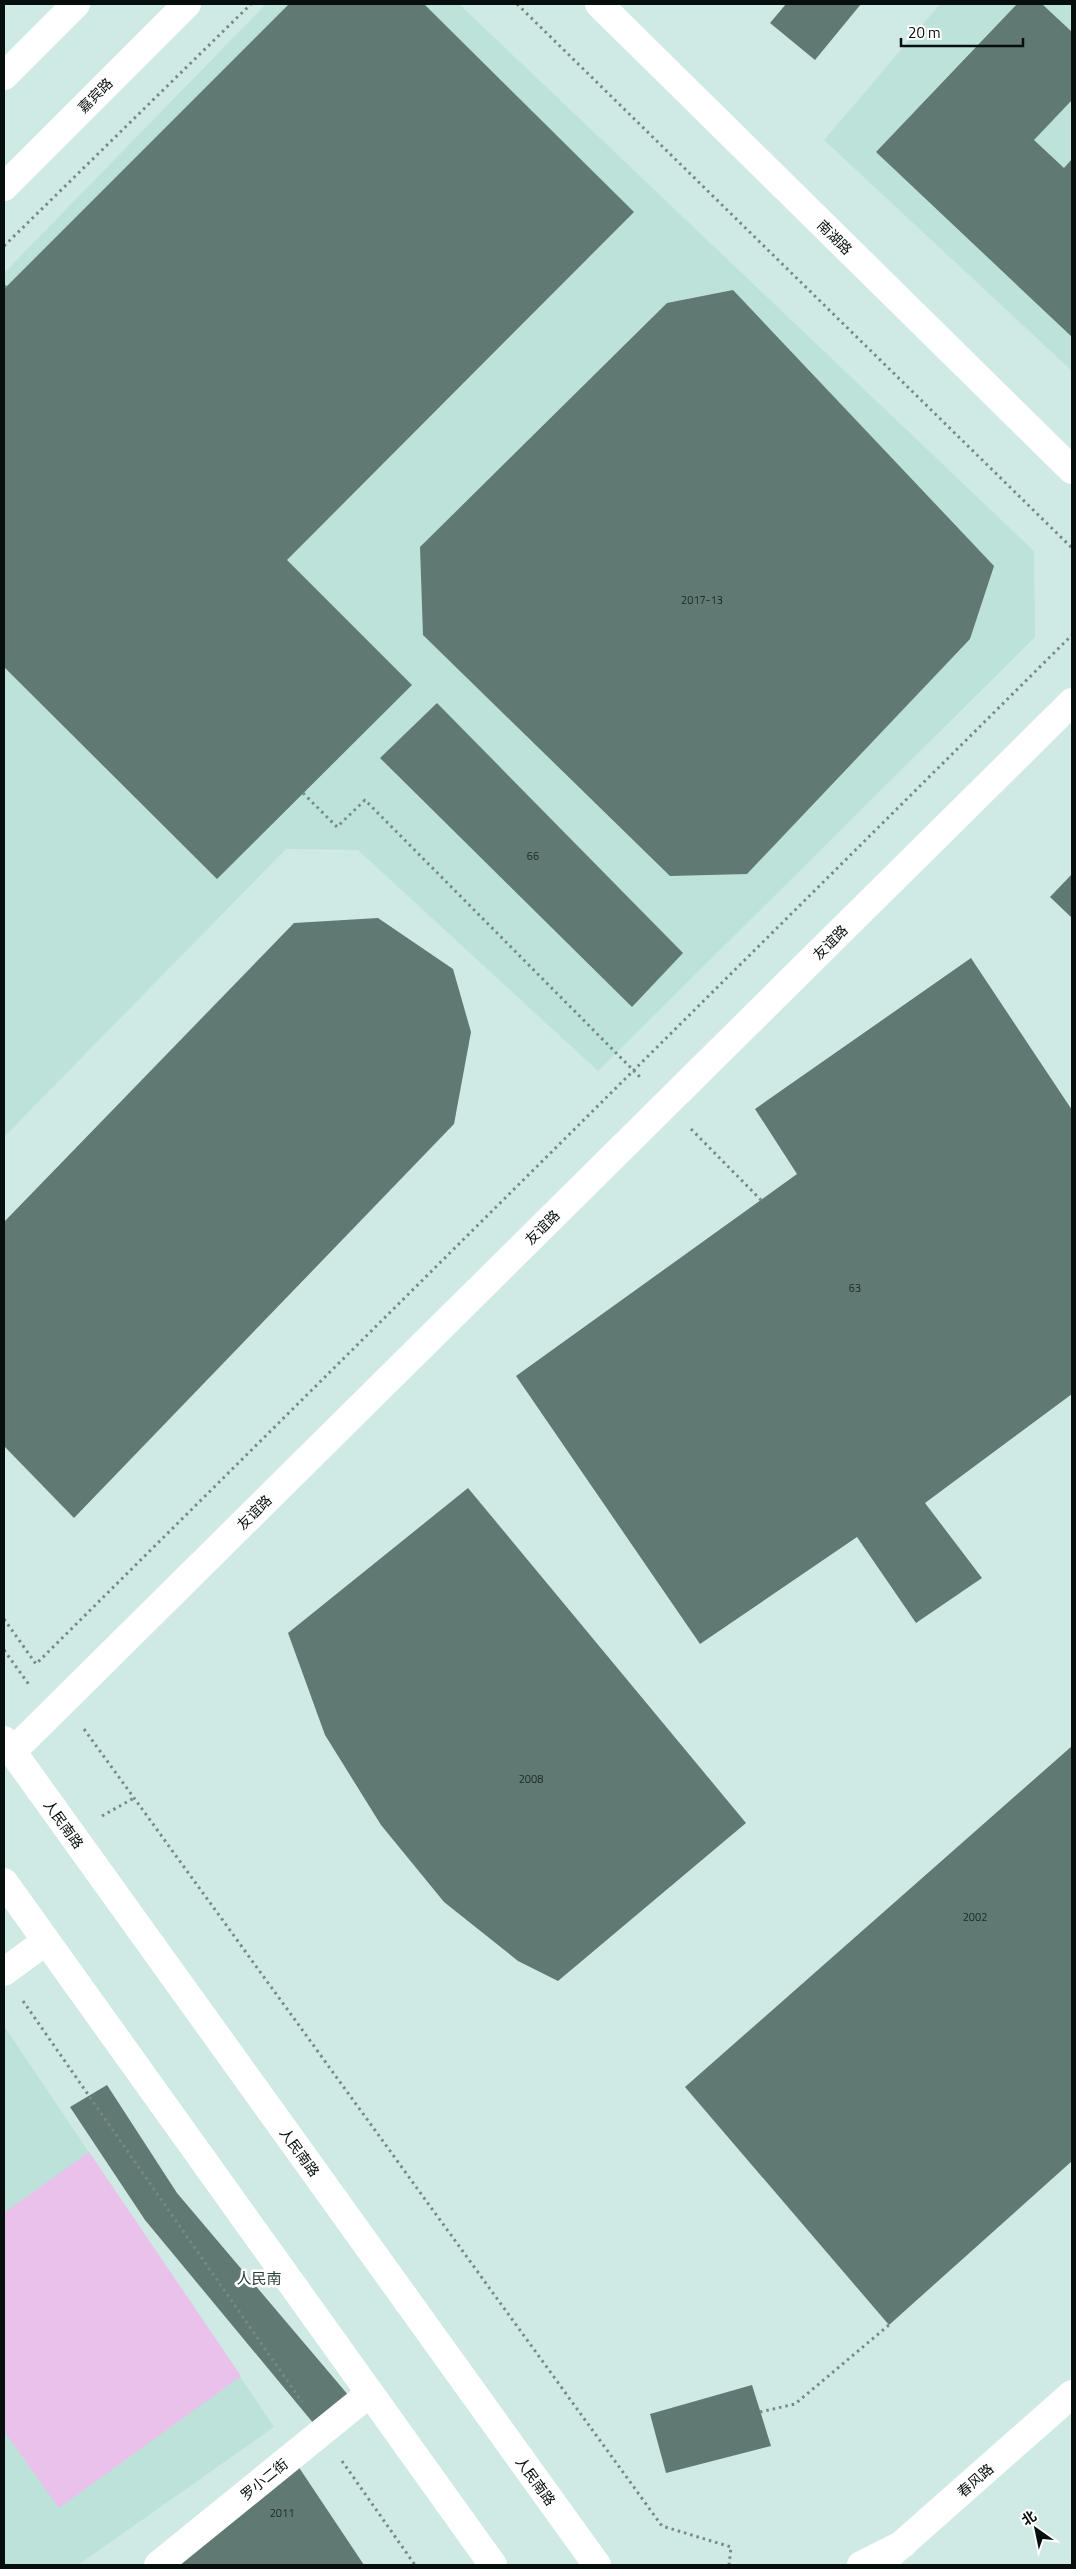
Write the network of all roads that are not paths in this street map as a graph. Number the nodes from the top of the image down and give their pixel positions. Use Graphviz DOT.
graph roads {
  1 [pos="76,4"];
  2 [pos="187,4"];
  3 [pos="598,4"];
  4 [pos="4,76"];
  5 [pos="4,187"];
  6 [pos="1072,470"];
  7 [pos="1072,702"];
  8 [pos="8,1746"];
  9 [pos="4,1882"];
  10 [pos="46,1942"];
  11 [pos="4,1972"];
  12 [pos="370,2393"];
  13 [pos="1072,2394"];
  14 [pos="903,2544"];
  15 [pos="590,2555"];
  16 [pos="158,2565"];
  17 [pos="493,2565"];
  18 [pos="609,2565"];
  19 [pos="861,2565"];
  20 [pos="878,2565"];
  1 -- 4 [label="street"];
  2 -- 5 [label="street, 嘉宾路"];
  3 -- 6 [label="street, 南湖路"];
  7 -- 8 [label="street, 友谊路"];
  8 -- 15 [label="street, 人民南路"];
  9 -- 10 [label="street"];
  10 -- 11 [label="street"];
  10 -- 12 [label="street"];
  12 -- 16 [label="street, 罗小二街"];
  12 -- 17 [label="street"];
  13 -- 14 [label="street, 春风路"];
  14 -- 19 [label="street"];
  14 -- 20 [label="street, 春风路"];
  15 -- 18 [label="street, 人民南路"];
}
